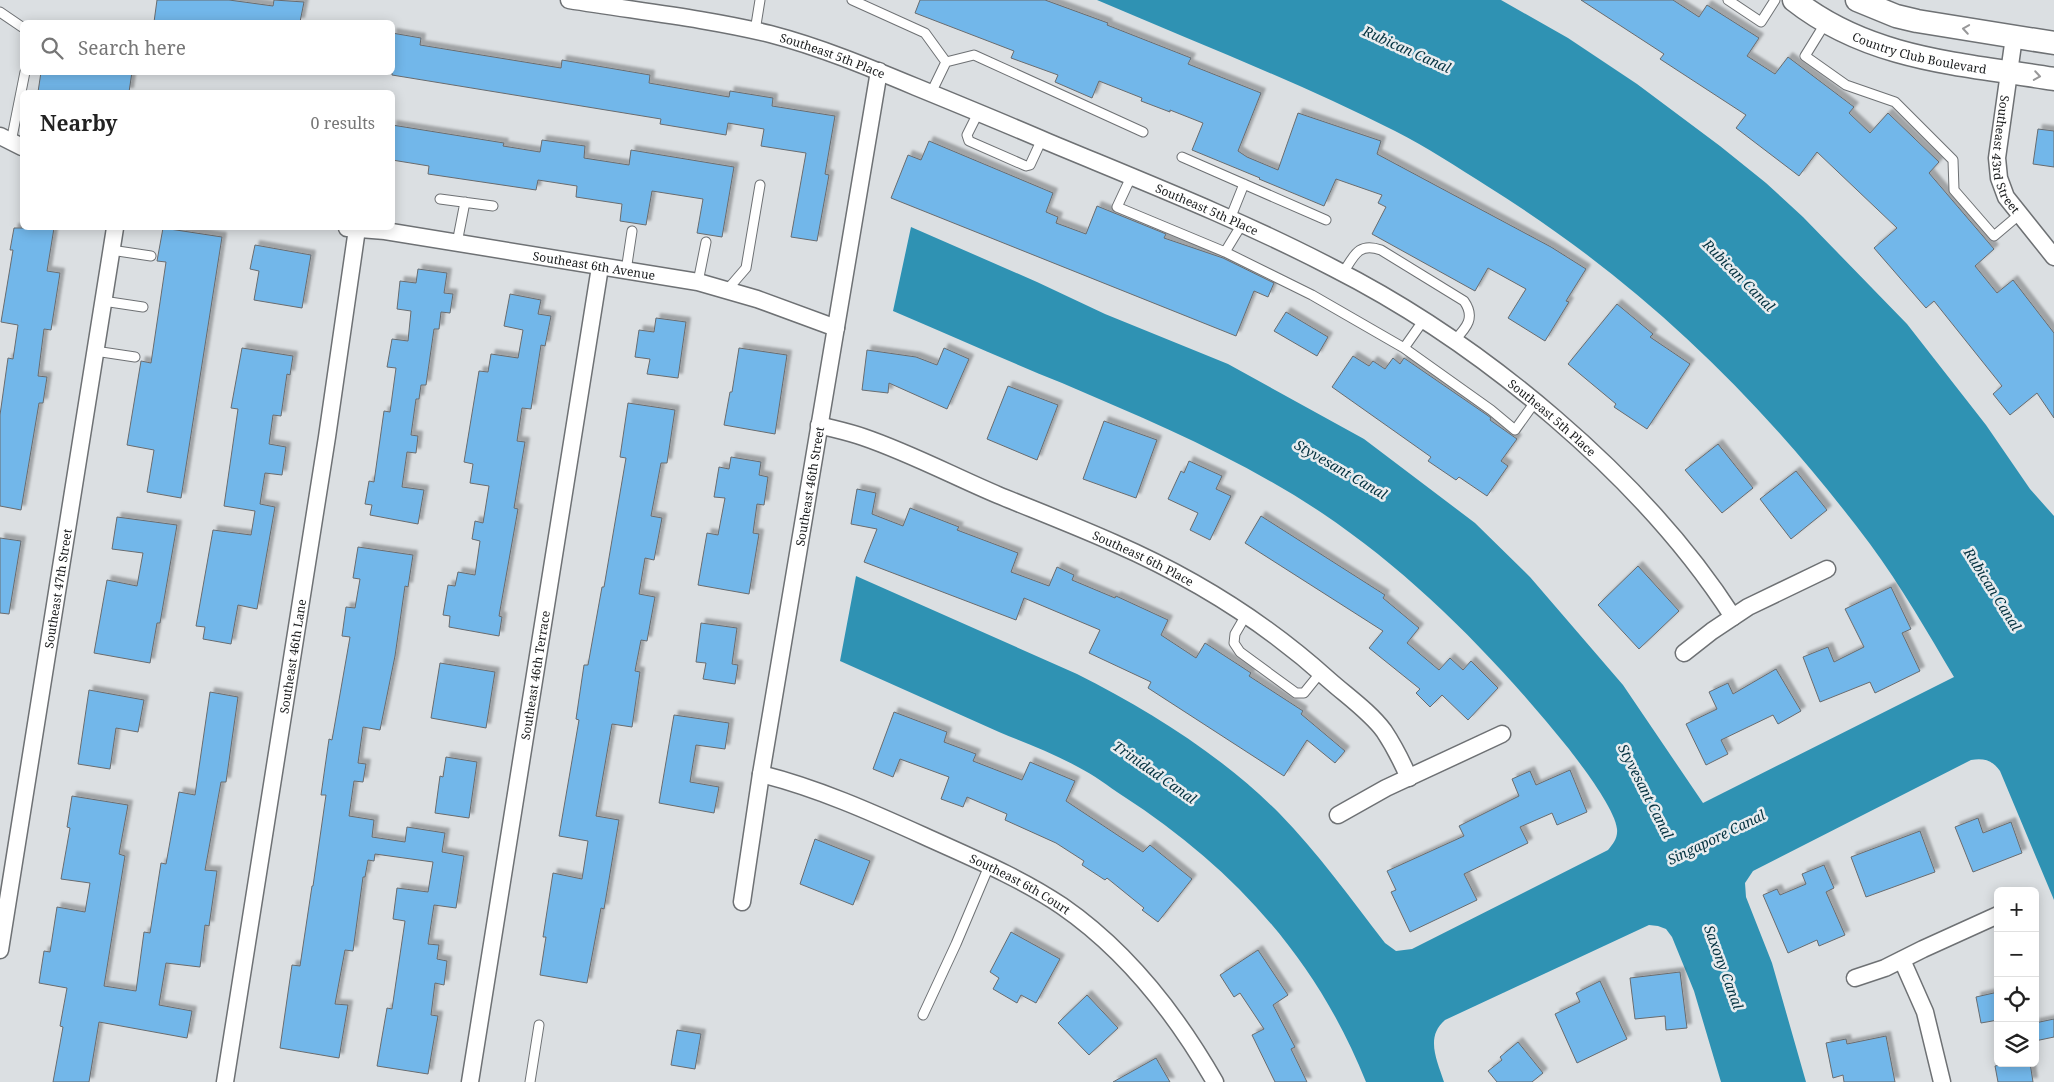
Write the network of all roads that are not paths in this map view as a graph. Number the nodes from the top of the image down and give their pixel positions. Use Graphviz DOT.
graph roads {
  1 [pos="569,0"];
  2 [pos="760,0"];
  3 [pos="852,0"];
  4 [pos="1728,0"];
  5 [pos="1775,0"];
  6 [pos="1794,0"];
  7 [pos="1857,0"];
  8 [pos="607,3"];
  9 [pos="0,12"];
  10 [pos="1826,22"];
  11 [pos="20,26"];
  12 [pos="755,31"];
  13 [pos="2014,37"];
  14 [pos="2054,43"];
  15 [pos="946,62"];
  16 [pos="879,71"];
  17 [pos="2009,72"];
  18 [pos="24,75"];
  19 [pos="2054,79"];
  20 [pos="21,90"];
  21 [pos="931,93"];
  22 [pos="20,97"];
  23 [pos="978,113"];
  24 [pos="1143,132"];
  25 [pos="1042,139"];
  26 [pos="11,142"];
  27 [pos="1182,157"];
  28 [pos="1131,177"];
  29 [pos="1244,184"];
  30 [pos="760,185"];
  31 [pos="440,199"];
  32 [pos="465,202"];
  33 [pos="493,206"];
  34 [pos="2020,214"];
  35 [pos="1326,220"];
  36 [pos="1236,222"];
  37 [pos="115,230"];
  38 [pos="354,230"];
  39 [pos="375,230"];
  40 [pos="632,231"];
  41 [pos="706,242"];
  42 [pos="457,243"];
  43 [pos="111,250"];
  44 [pos="1225,252"];
  45 [pos="151,256"];
  46 [pos="2054,257"];
  47 [pos="600,267"];
  48 [pos="626,271"];
  49 [pos="1343,273"];
  50 [pos="698,282"];
  51 [pos="726,290"];
  52 [pos="103,300"];
  53 [pos="143,307"];
  54 [pos="1424,321"];
  55 [pos="836,328"];
  56 [pos="1454,341"];
  57 [pos="1404,348"];
  58 [pos="95,351"];
  59 [pos="135,356"];
  60 [pos="1535,402"];
  61 [pos="819,425"];
  62 [pos="1827,569"];
  63 [pos="1246,616"];
  64 [pos="1733,617"];
  65 [pos="1684,653"];
  66 [pos="1321,672"];
  67 [pos="1502,734"];
  68 [pos="761,774"];
  69 [pos="1409,778"];
  70 [pos="1338,815"];
  71 [pos="989,866"];
  72 [pos="742,902"];
  73 [pos="1994,918"];
  74 [pos="0,950"];
  75 [pos="1902,960"];
  76 [pos="1855,978"];
  77 [pos="923,1015"];
  78 [pos="540,1025"];
  79 [pos="225,1082"];
  80 [pos="470,1082"];
  81 [pos="530,1082"];
  82 [pos="1215,1082"];
  83 [pos="1942,1082"];
  1 -- 8 [label="street, Southeast 5th Place"];
  2 -- 12 [label="lane"];
  3 -- 15 [label="lane"];
  4 -- 5 [label="lane"];
  6 -- 10 [label="main road, Country Club Boulevard"];
  13 -- 7 [label="main road, one-way"];
  8 -- 12 [label="street, Southeast 5th Place"];
  9 -- 11 [label="lane"];
  10 -- 17 [label="main road, Country Club Boulevard"];
  10 -- 34 [label="lane"];
  12 -- 16 [label="street, Southeast 5th Place"];
  13 -- 14 [label="main road"];
  13 -- 17 [label="street, Southeast 43rd Street"];
  15 -- 21 [label="lane"];
  15 -- 24 [label="lane"];
  16 -- 21 [label="street, Southeast 5th Place"];
  16 -- 55 [label="street, Southeast 46th Street"];
  17 -- 19 [label="main road, Country Club Boulevard, one-way"];
  17 -- 34 [label="street, Southeast 43rd Street"];
  18 -- 20 [label="lane"];
  21 -- 23 [label="street, Southeast 5th Place"];
  22 -- 26 [label="lane"];
  23 -- 25 [label="street, Southeast 5th Place"];
  23 -- 25 [label="lane"];
  25 -- 28 [label="street, Southeast 5th Place"];
  27 -- 29 [label="lane"];
  28 -- 36 [label="street, Southeast 5th Place"];
  28 -- 44 [label="lane"];
  29 -- 35 [label="lane"];
  29 -- 36 [label="lane"];
  30 -- 51 [label="lane"];
  31 -- 32 [label="lane"];
  32 -- 33 [label="lane"];
  32 -- 42 [label="lane"];
  34 -- 46 [label="street, Southeast 43rd Street"];
  36 -- 44 [label="lane"];
  36 -- 49 [label="street, Southeast 5th Place"];
  37 -- 43 [label="street, Southeast 47th Street"];
  38 -- 79 [label="street, Southeast 46th Lane"];
  39 -- 42 [label="street, Southeast 6th Avenue"];
  40 -- 48 [label="lane"];
  41 -- 50 [label="lane"];
  42 -- 47 [label="street, Southeast 6th Avenue"];
  43 -- 45 [label="lane"];
  43 -- 52 [label="street, Southeast 47th Street"];
  44 -- 57 [label="lane"];
  47 -- 48 [label="street, Southeast 6th Avenue"];
  47 -- 80 [label="street, Southeast 46th Terrace"];
  48 -- 50 [label="street, Southeast 6th Avenue"];
  49 -- 54 [label="street, Southeast 5th Place"];
  49 -- 56 [label="lane"];
  50 -- 51 [label="street, Southeast 6th Avenue"];
  51 -- 55 [label="street, Southeast 6th Avenue"];
  52 -- 53 [label="lane"];
  52 -- 58 [label="street, Southeast 47th Street"];
  54 -- 56 [label="street, Southeast 5th Place"];
  54 -- 57 [label="lane"];
  55 -- 61 [label="street, Southeast 46th Street"];
  56 -- 60 [label="street, Southeast 5th Place"];
  57 -- 60 [label="lane"];
  58 -- 59 [label="lane"];
  58 -- 74 [label="street, Southeast 47th Street"];
  60 -- 64 [label="street, Southeast 5th Place"];
  61 -- 63 [label="street, Southeast 6th Place"];
  61 -- 68 [label="street, Southeast 46th Street"];
  62 -- 64 [label="street"];
  63 -- 66 [label="street, Southeast 6th Place"];
  63 -- 66 [label="lane"];
  64 -- 65 [label="street"];
  66 -- 69 [label="street, Southeast 6th Place"];
  67 -- 69 [label="street"];
  68 -- 71 [label="street, Southeast 6th Court"];
  68 -- 72 [label="street, Southeast 46th Street"];
  69 -- 70 [label="street"];
  71 -- 77 [label="lane"];
  71 -- 82 [label="street, Southeast 6th Court"];
  73 -- 75 [label="street"];
  75 -- 76 [label="street"];
  75 -- 83 [label="street"];
  78 -- 81 [label="lane"];
}
